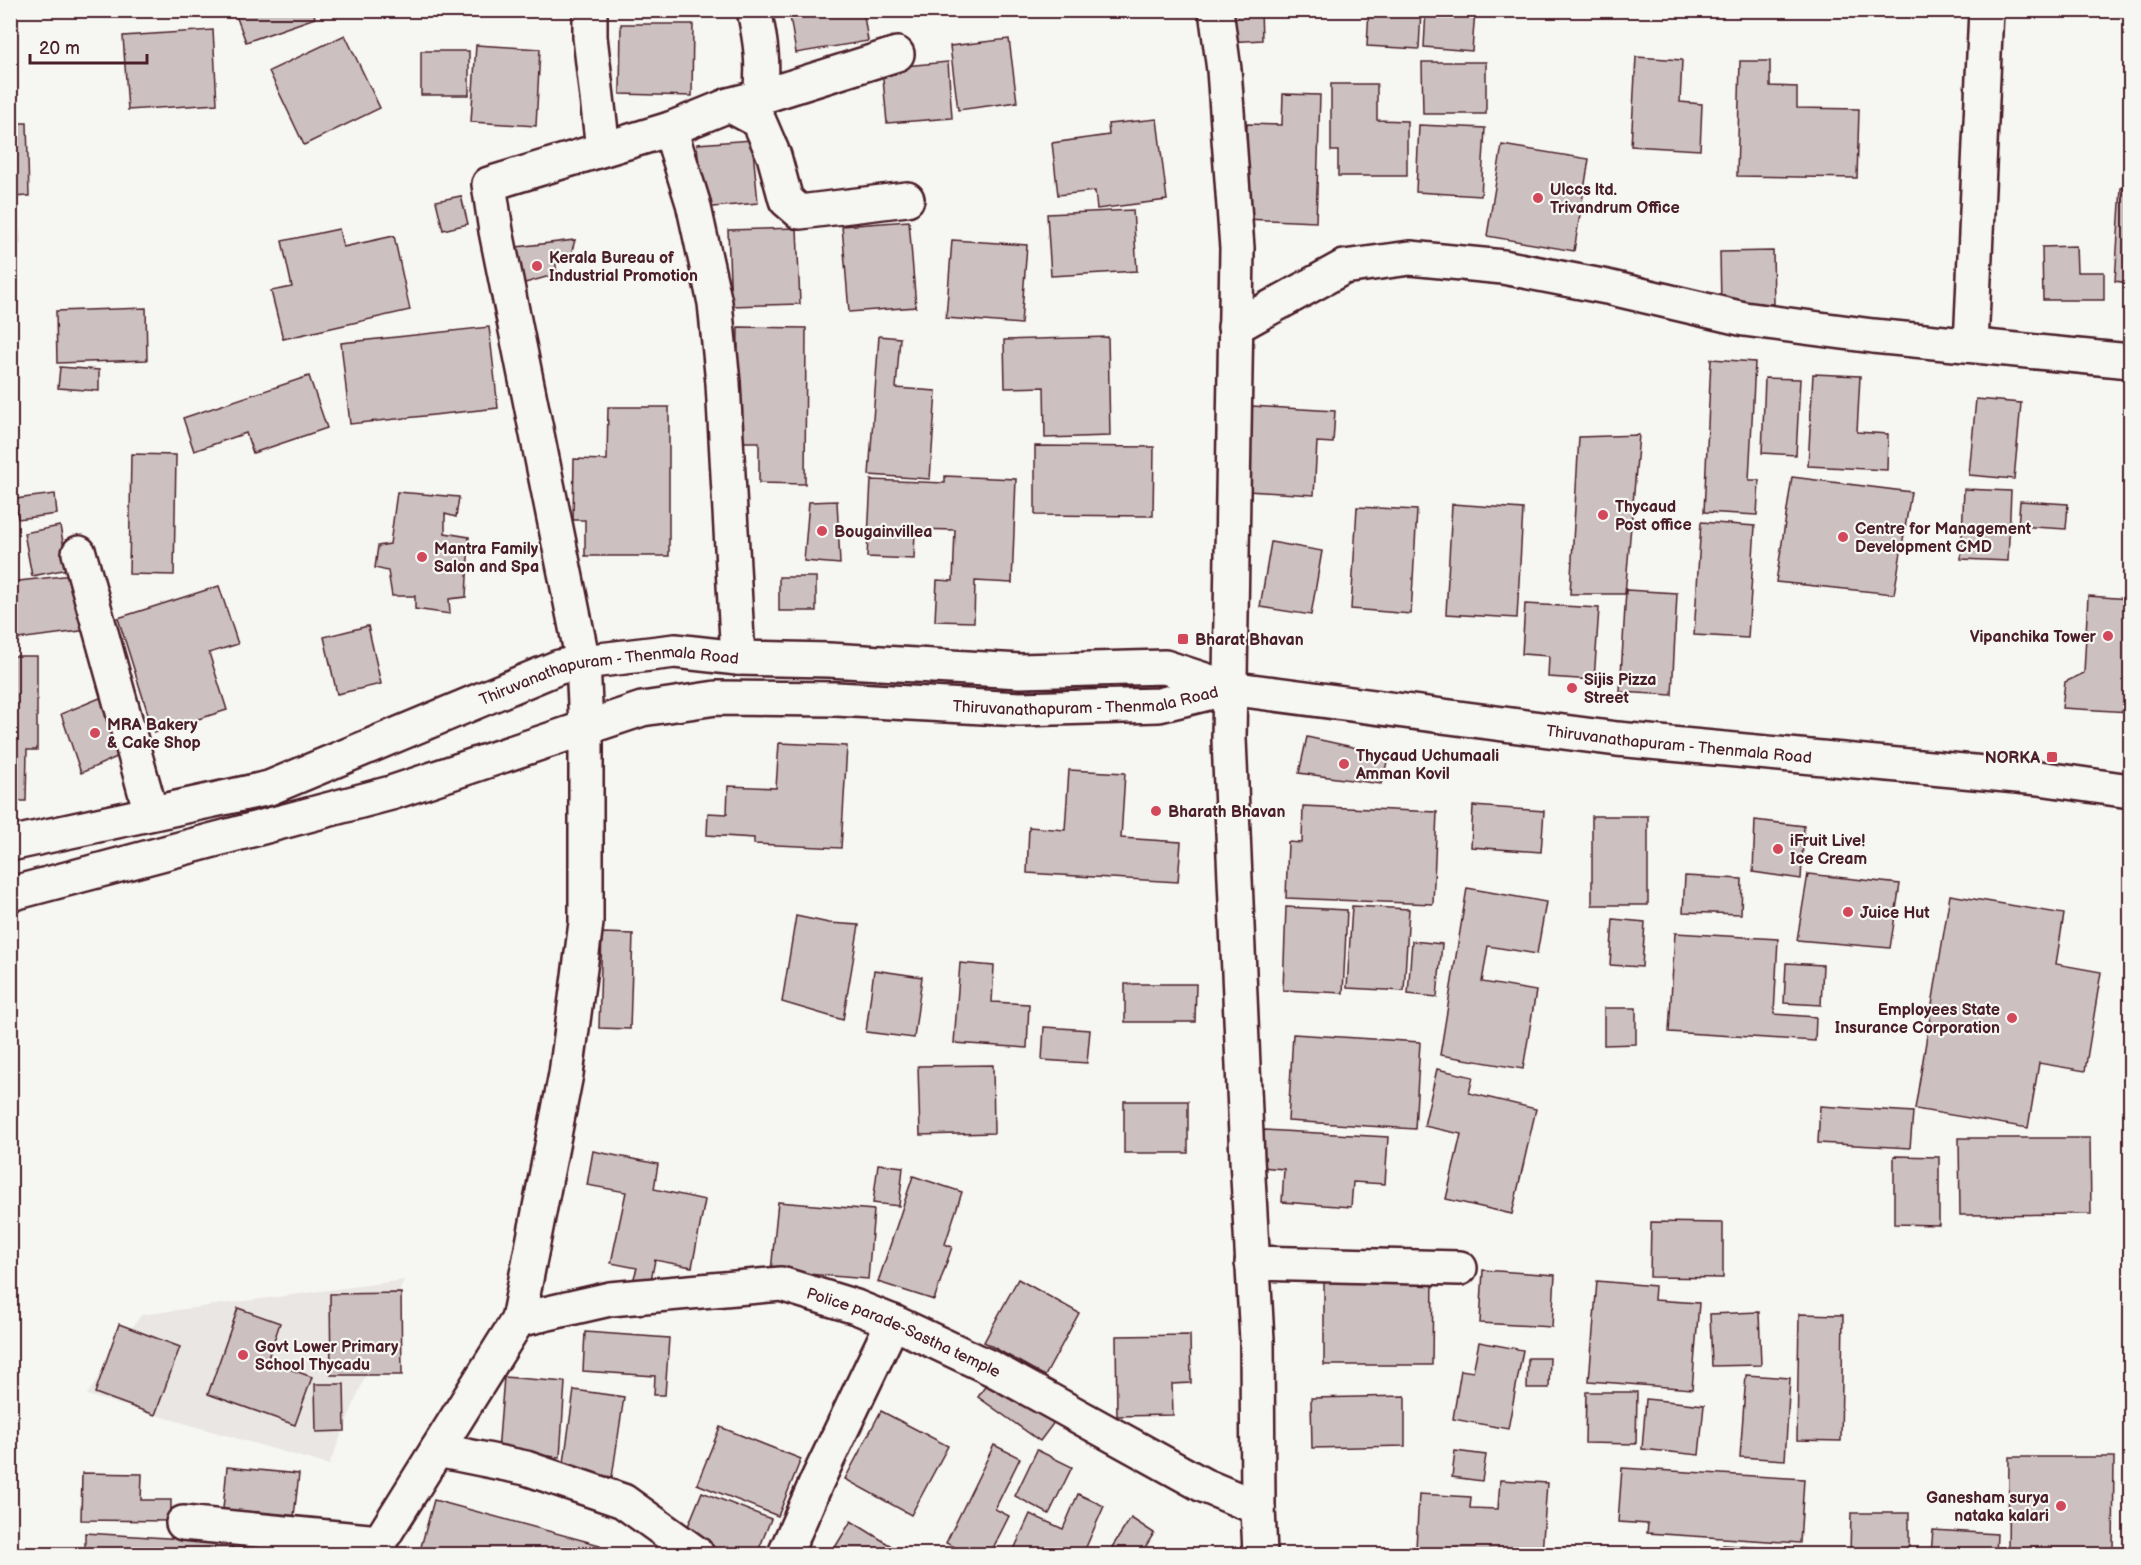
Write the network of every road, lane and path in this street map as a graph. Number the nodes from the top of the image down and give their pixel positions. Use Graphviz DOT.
graph roads {
  1 [pos="590,10"];
  2 [pos="754,10"];
  3 [pos="1216,10"];
  4 [pos="1986,10"];
  5 [pos="897,54"];
  6 [pos="745,101"];
  7 [pos="670,129"];
  8 [pos="603,149"];
  9 [pos="907,199"];
  10 [pos="1235,327"];
  11 [pos="1971,345"];
  12 [pos="2130,361"];
  13 [pos="79,553"];
  14 [pos="738,658"];
  15 [pos="584,662"];
  16 [pos="1229,688"];
  17 [pos="586,726"];
  18 [pos="2130,791"];
  19 [pos="151,813"];
  20 [pos="10,844"];
  21 [pos="10,894"];
  22 [pos="1252,1263"];
  23 [pos="1460,1268"];
  24 [pos="518,1320"];
  25 [pos="893,1322"];
  26 [pos="437,1450"];
  27 [pos="1258,1508"];
  28 [pos="183,1523"];
  29 [pos="376,1548"];
  30 [pos="697,1554"];
  31 [pos="785,1554"];
  32 [pos="1260,1554"];
  1 -- 8 [label="street"];
  2 -- 6 [label="street"];
  3 -- 10 [label="street"];
  4 -- 11 [label="street"];
  5 -- 6 [label="street"];
  6 -- 7 [label="street"];
  6 -- 9 [label="street"];
  7 -- 8 [label="street"];
  7 -- 14 [label="street"];
  8 -- 15 [label="street"];
  10 -- 11 [label="street"];
  10 -- 16 [label="street"];
  11 -- 12 [label="street"];
  13 -- 19 [label="street"];
  14 -- 15 [label="street, Thiruvanathapuram - Thenmala Road"];
  14 -- 16 [label="street, Thiruvanathapuram - Thenmala Road"];
  15 -- 17 [label="street"];
  15 -- 19 [label="street, Thiruvanathapuram - Thenmala Road"];
  16 -- 17 [label="street, Thiruvanathapuram - Thenmala Road"];
  16 -- 18 [label="street, Thiruvanathapuram - Thenmala Road"];
  16 -- 22 [label="street"];
  17 -- 21 [label="street, Thiruvanathapuram - Thenmala Road"];
  17 -- 24 [label="street"];
  19 -- 20 [label="street, Thiruvanathapuram - Thenmala Road"];
  22 -- 23 [label="street"];
  22 -- 27 [label="street"];
  24 -- 25 [label="street, Police parade-Sastha temple"];
  24 -- 26 [label="street"];
  25 -- 27 [label="street, Police parade-Sastha temple"];
  25 -- 31 [label="street"];
  26 -- 29 [label="street"];
  26 -- 30 [label="street"];
  27 -- 32 [label="street"];
  28 -- 29 [label="street"];
}
